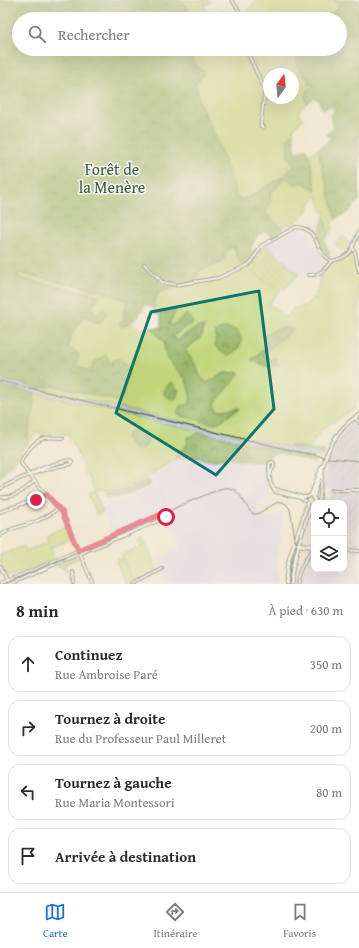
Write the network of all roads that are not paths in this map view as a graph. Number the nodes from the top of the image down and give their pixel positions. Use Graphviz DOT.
graph roads {
  1 [pos="232,0"];
  2 [pos="239,12"];
  3 [pos="249,56"];
  4 [pos="264,128"];
  5 [pos="359,231"];
  6 [pos="353,248"];
  7 [pos="331,261"];
  8 [pos="144,264"];
  9 [pos="359,271"];
  10 [pos="309,275"];
  11 [pos="359,415"];
  12 [pos="356,417"];
  13 [pos="359,423"];
  14 [pos="63,438"];
  15 [pos="325,460"];
  16 [pos="271,467"];
  17 [pos="323,467"];
  18 [pos="29,475"];
  19 [pos="35,481"];
  20 [pos="0,489"];
  21 [pos="332,490"];
  22 [pos="359,490"];
  23 [pos="283,493"];
  24 [pos="46,494"];
  25 [pos="0,497"];
  26 [pos="309,497"];
  27 [pos="313,497"];
  28 [pos="315,500"];
  29 [pos="319,500"];
  30 [pos="307,502"];
  31 [pos="311,504"];
  32 [pos="59,508"];
  33 [pos="311,511"];
  34 [pos="0,512"];
  35 [pos="0,536"];
  36 [pos="294,544"];
  37 [pos="299,544"];
  38 [pos="311,546"];
  39 [pos="310,547"];
  40 [pos="78,550"];
  41 [pos="347,550"];
  42 [pos="359,551"];
  43 [pos="80,554"];
  44 [pos="310,554"];
  45 [pos="0,566"];
  46 [pos="162,569"];
  47 [pos="73,572"];
  48 [pos="0,583"];
  49 [pos="9,583"];
  50 [pos="74,584"];
  51 [pos="93,584"];
  52 [pos="135,584"];
  53 [pos="285,584"];
  54 [pos="290,584"];
  55 [pos="296,584"];
  1 -- 2 [label="street"];
  3 -- 4 [label="street"];
  5 -- 6 [label="street"];
  6 -- 7 [label="street"];
  6 -- 9 [label="street"];
  7 -- 8 [label="street"];
  7 -- 10 [label="street"];
  11 -- 12 [label="street"];
  12 -- 13 [label="street"];
  12 -- 15 [label="street, bridge"];
  14 -- 18 [label="street"];
  15 -- 17 [label="street"];
  15 -- 26 [label="street"];
  16 -- 23 [label="street"];
  17 -- 27 [label="street"];
  17 -- 29 [label="street"];
  18 -- 18 [label="street"];
  18 -- 19 [label="street"];
  18 -- 20 [label="street"];
  19 -- 24 [label="street"];
  19 -- 25 [label="street"];
  21 -- 22 [label="street"];
  23 -- 26 [label="street"];
  23 -- 30 [label="street"];
  24 -- 32 [label="street"];
  24 -- 34 [label="street"];
  26 -- 27 [label="street"];
  26 -- 30 [label="street"];
  27 -- 28 [label="street"];
  30 -- 31 [label="street"];
  30 -- 36 [label="street"];
  32 -- 35 [label="street"];
  32 -- 40 [label="street"];
  33 -- 37 [label="street"];
  36 -- 37 [label="street"];
  36 -- 53 [label="street"];
  37 -- 38 [label="street"];
  37 -- 39 [label="street"];
  37 -- 54 [label="street"];
  39 -- 44 [label="street"];
  40 -- 43 [label="street"];
  40 -- 43 [label="street"];
  40 -- 49 [label="street"];
  41 -- 42 [label="street"];
  43 -- 49 [label="street"];
  43 -- 51 [label="street"];
  44 -- 55 [label="street"];
  45 -- 49 [label="street"];
  46 -- 52 [label="street"];
  47 -- 50 [label="street"];
  48 -- 49 [label="street"];
}
